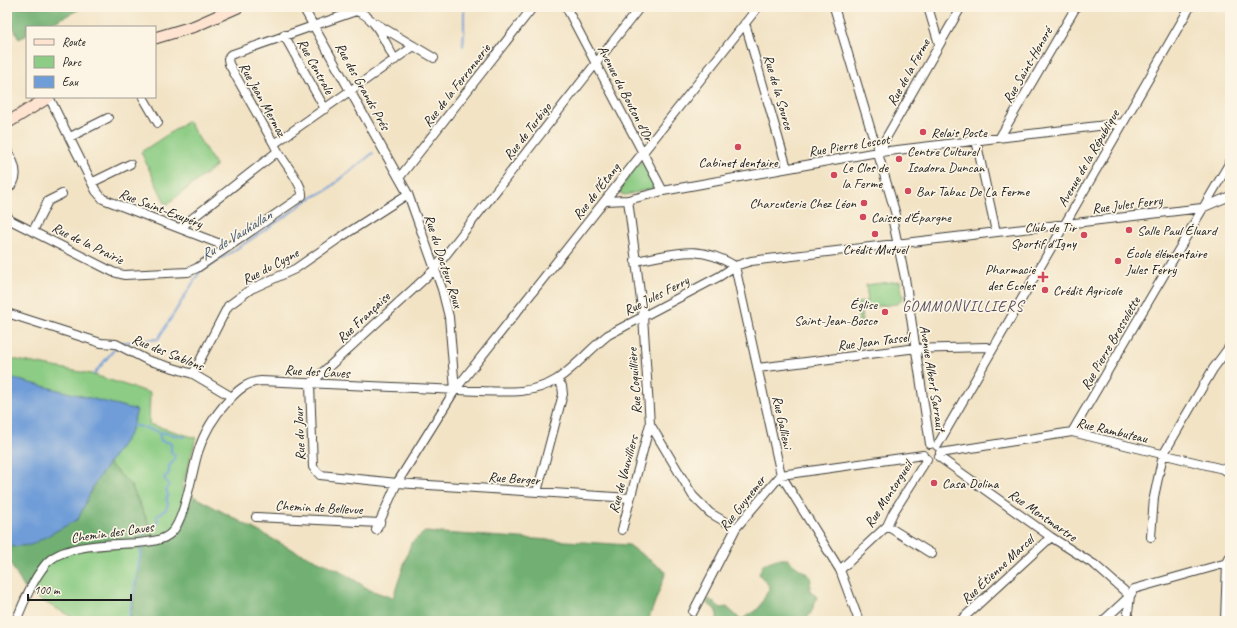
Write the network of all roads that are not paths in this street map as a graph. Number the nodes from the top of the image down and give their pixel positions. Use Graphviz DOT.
graph roads {
  1 [pos="238,7"];
  2 [pos="303,7"];
  3 [pos="533,7"];
  4 [pos="566,7"];
  5 [pos="640,7"];
  6 [pos="758,7"];
  7 [pos="834,7"];
  8 [pos="928,7"];
  9 [pos="961,7"];
  10 [pos="1076,7"];
  11 [pos="1190,7"];
  12 [pos="374,22"];
  13 [pos="745,23"];
  14 [pos="314,25"];
  15 [pos="284,35"];
  16 [pos="156,38"];
  17 [pos="939,44"];
  18 [pos="414,46"];
  19 [pos="434,58"];
  20 [pos="395,60"];
  21 [pos="596,63"];
  22 [pos="350,90"];
  23 [pos="47,98"];
  24 [pos="50,98"];
  25 [pos="144,98"];
  26 [pos="325,109"];
  27 [pos="108,118"];
  28 [pos="7,123"];
  29 [pos="1123,123"];
  30 [pos="158,124"];
  31 [pos="70,137"];
  32 [pos="1000,137"];
  33 [pos="976,140"];
  34 [pos="276,148"];
  35 [pos="7,150"];
  36 [pos="880,152"];
  37 [pos="642,153"];
  38 [pos="1230,162"];
  39 [pos="130,164"];
  40 [pos="787,168"];
  41 [pos="399,178"];
  42 [pos="93,182"];
  43 [pos="7,189"];
  44 [pos="663,192"];
  45 [pos="62,194"];
  46 [pos="408,194"];
  47 [pos="1230,196"];
  48 [pos="628,200"];
  49 [pos="605,201"];
  50 [pos="1202,208"];
  51 [pos="8,219"];
  52 [pos="1064,225"];
  53 [pos="180,228"];
  54 [pos="33,231"];
  55 [pos="996,232"];
  56 [pos="899,244"];
  57 [pos="228,247"];
  58 [pos="635,261"];
  59 [pos="736,266"];
  60 [pos="434,270"];
  61 [pos="7,313"];
  62 [pos="643,316"];
  63 [pos="1230,346"];
  64 [pos="915,349"];
  65 [pos="991,349"];
  66 [pos="758,368"];
  67 [pos="193,374"];
  68 [pos="557,380"];
  69 [pos="310,384"];
  70 [pos="454,390"];
  71 [pos="232,397"];
  72 [pos="650,424"];
  73 [pos="1072,432"];
  74 [pos="204,436"];
  75 [pos="936,450"];
  76 [pos="1163,456"];
  77 [pos="925,457"];
  78 [pos="1230,473"];
  79 [pos="781,475"];
  80 [pos="397,483"];
  81 [pos="537,492"];
  82 [pos="630,498"];
  83 [pos="256,516"];
  84 [pos="887,526"];
  85 [pos="736,528"];
  86 [pos="622,530"];
  87 [pos="1051,537"];
  88 [pos="1151,537"];
  89 [pos="932,554"];
  90 [pos="1229,560"];
  91 [pos="840,570"];
  92 [pos="1130,596"];
  93 [pos="693,612"];
  94 [pos="16,621"];
  95 [pos="859,621"];
  96 [pos="960,621"];
  97 [pos="1103,621"];
  98 [pos="1127,621"];
  99 [pos="1225,621"];
  1 -- 16 [label="main road"];
  2 -- 14 [label="street, Rue des Grands Prés"];
  3 -- 41 [label="street, Rue de la Ferronnerie"];
  4 -- 21 [label="street, Avenue du Bouton d'Or"];
  5 -- 21 [label="street, Rue de Turbigo"];
  6 -- 13 [label="street, Rue de l'Étang"];
  7 -- 36 [label="street"];
  8 -- 17 [label="street"];
  9 -- 17 [label="street, Rue de la Ferme"];
  10 -- 32 [label="street, Rue Saint-Honoré"];
  11 -- 29 [label="street, Avenue de la République"];
  12 -- 14 [label="street"];
  12 -- 18 [label="street"];
  12 -- 20 [label="street"];
  13 -- 37 [label="street, Rue de l'Étang"];
  13 -- 40 [label="street, Rue de la Source"];
  14 -- 15 [label="street"];
  14 -- 22 [label="street, Rue des Grands Prés"];
  15 -- 26 [label="street, Rue Centrale"];
  15 -- 34 [label="street, Rue Jean Mermoz"];
  17 -- 36 [label="street, Rue de la Ferme"];
  18 -- 19 [label="street"];
  18 -- 20 [label="street"];
  20 -- 22 [label="street"];
  21 -- 37 [label="street, Avenue du Bouton d'Or"];
  21 -- 60 [label="street, Rue de Turbigo"];
  22 -- 26 [label="street"];
  22 -- 41 [label="street, Rue des Grands Prés"];
  23 -- 28 [label="main road"];
  24 -- 31 [label="street, Rue Saint-Exupéry"];
  25 -- 30 [label="street"];
  26 -- 34 [label="street"];
  27 -- 31 [label="street"];
  29 -- 32 [label="street, Rue Pierre Lescot"];
  29 -- 52 [label="street, Avenue de la République"];
  31 -- 42 [label="street, Rue Saint-Exupéry"];
  32 -- 33 [label="street, Rue Pierre Lescot"];
  33 -- 36 [label="street, Rue Pierre Lescot"];
  33 -- 55 [label="street"];
  34 -- 53 [label="street"];
  34 -- 57 [label="street, Rue Jean Mermoz"];
  35 -- 43 [label="street"];
  36 -- 40 [label="street, Rue Pierre Lescot"];
  36 -- 56 [label="street, Avenue Albert Sarraut"];
  37 -- 44 [label="street, Avenue du Bouton d'Or"];
  37 -- 49 [label="street, Rue de l'Étang"];
  38 -- 50 [label="street, Rue Pierre Brossolette"];
  39 -- 42 [label="street"];
  40 -- 44 [label="street, Rue Pierre Lescot"];
  41 -- 46 [label="street, Rue du Docteur Roux"];
  42 -- 53 [label="street, Rue Saint-Exupéry"];
  44 -- 48 [label="street, Rue Pierre Lescot"];
  45 -- 54 [label="street"];
  46 -- 60 [label="street, Rue du Docteur Roux"];
  46 -- 67 [label="street, Rue du Cygne"];
  47 -- 50 [label="street, Rue Jules Ferry"];
  48 -- 49 [label="street, Rue Pierre Lescot"];
  48 -- 58 [label="street, Rue Coquillière"];
  49 -- 70 [label="street, Rue de l'Étang"];
  50 -- 52 [label="street, Rue Jules Ferry"];
  50 -- 73 [label="street, Rue Pierre Brossolette"];
  51 -- 54 [label="street, Rue de la Prairie"];
  52 -- 55 [label="street, Rue Jules Ferry"];
  52 -- 65 [label="street, Avenue de la République"];
  53 -- 57 [label="street, Rue Saint-Exupéry"];
  54 -- 57 [label="street, Rue de la Prairie"];
  55 -- 56 [label="street, Rue Jules Ferry"];
  56 -- 59 [label="street, Rue Jules Ferry"];
  56 -- 64 [label="street, Avenue Albert Sarraut"];
  58 -- 59 [label="street"];
  58 -- 62 [label="street, Rue Coquillière"];
  59 -- 62 [label="street, Rue Jules Ferry"];
  59 -- 66 [label="street, Rue Gallieni"];
  60 -- 69 [label="street, Rue Française"];
  60 -- 70 [label="street, Rue du Docteur Roux"];
  61 -- 67 [label="street, Rue des Sablons"];
  62 -- 68 [label="street, Rue Jules Ferry"];
  62 -- 72 [label="street, Rue Coquillière"];
  63 -- 76 [label="street"];
  64 -- 65 [label="street, Rue Jean Tassel"];
  64 -- 66 [label="street, Rue Jean Tassel"];
  64 -- 75 [label="street, Avenue Albert Sarraut"];
  65 -- 75 [label="street, Avenue de la République"];
  66 -- 79 [label="street, Rue Gallieni"];
  67 -- 71 [label="street, Rue des Sablons"];
  68 -- 70 [label="street, Rue Jules Ferry"];
  68 -- 81 [label="street"];
  69 -- 70 [label="street, Rue des Caves"];
  69 -- 71 [label="street, Rue des Caves"];
  69 -- 80 [label="street, Rue du Jour"];
  70 -- 80 [label="street"];
  71 -- 74 [label="street, Rue des Caves"];
  72 -- 82 [label="street, Rue de Vauvilliers"];
  72 -- 85 [label="street, Rue Coquillière"];
  73 -- 75 [label="street, Rue Rambuteau"];
  73 -- 76 [label="street, Rue Rambuteau"];
  74 -- 94 [label="street, Chemin des Caves"];
  75 -- 77 [label="street, Rue Rambuteau"];
  75 -- 77 [label="street, Rue Montorgueil"];
  75 -- 87 [label="street, Rue Montmartre"];
  76 -- 78 [label="street, Rue Rambuteau"];
  76 -- 88 [label="street"];
  77 -- 79 [label="street, Rue Guynemer"];
  77 -- 84 [label="street, Rue Montorgueil"];
  79 -- 85 [label="street, Rue Guynemer"];
  79 -- 91 [label="street, Rue Gallieni"];
  80 -- 81 [label="street, Rue Berger"];
  80 -- 83 [label="street, Chemin de Bellevue"];
  81 -- 82 [label="street, Rue Berger"];
  82 -- 86 [label="street, Rue de Vauvilliers"];
  84 -- 89 [label="street"];
  84 -- 91 [label="street, Rue Montorgueil"];
  85 -- 93 [label="street, Rue Guynemer"];
  87 -- 92 [label="street, Rue Montmartre"];
  87 -- 96 [label="street, Rue Étienne Marcel"];
  90 -- 92 [label="street"];
  90 -- 99 [label="street"];
  91 -- 95 [label="street"];
  92 -- 97 [label="street"];
  92 -- 98 [label="street"];
}
